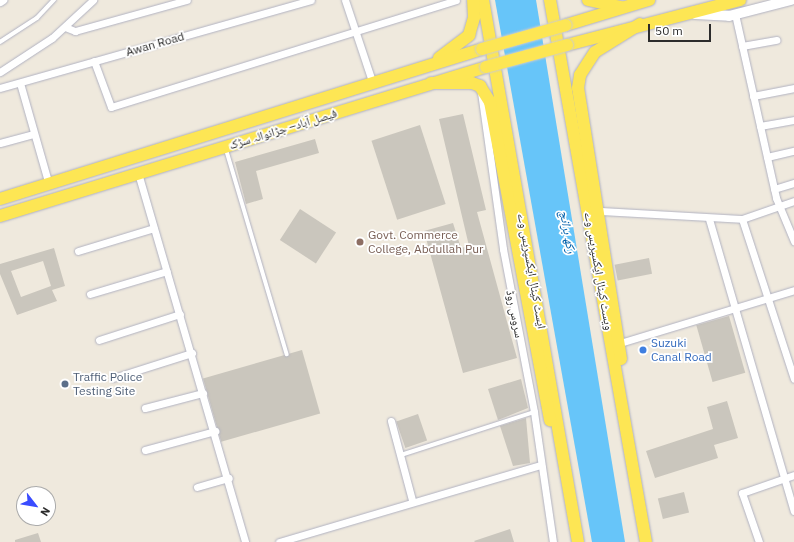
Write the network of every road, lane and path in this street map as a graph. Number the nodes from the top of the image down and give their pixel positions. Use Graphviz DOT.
graph roads {
  1 [pos="3,0"];
  2 [pos="54,0"];
  3 [pos="93,0"];
  4 [pos="187,0"];
  5 [pos="311,0"];
  6 [pos="345,0"];
  7 [pos="456,0"];
  8 [pos="473,0"];
  9 [pos="483,0"];
  10 [pos="550,0"];
  11 [pos="588,0"];
  12 [pos="649,0"];
  13 [pos="739,0"];
  14 [pos="791,0"];
  15 [pos="0,2"];
  16 [pos="628,8"];
  17 [pos="687,13"];
  18 [pos="735,14"];
  19 [pos="640,24"];
  20 [pos="65,27"];
  21 [pos="355,31"];
  22 [pos="776,40"];
  23 [pos="0,42"];
  24 [pos="742,46"];
  25 [pos="94,61"];
  26 [pos="428,65"];
  27 [pos="0,72"];
  28 [pos="372,81"];
  29 [pos="20,83"];
  30 [pos="431,83"];
  31 [pos="480,86"];
  32 [pos="0,88"];
  33 [pos="794,88"];
  34 [pos="753,96"];
  35 [pos="794,120"];
  36 [pos="760,126"];
  37 [pos="34,134"];
  38 [pos="0,143"];
  39 [pos="225,147"];
  40 [pos="794,151"];
  41 [pos="767,157"];
  42 [pos="138,174"];
  43 [pos="794,183"];
  44 [pos="49,185"];
  45 [pos="774,189"];
  46 [pos="0,199"];
  47 [pos="794,200"];
  48 [pos="779,206"];
  49 [pos="600,211"];
  50 [pos="0,216"];
  51 [pos="709,219"];
  52 [pos="742,219"];
  53 [pos="154,228"];
  54 [pos="794,241"];
  55 [pos="78,251"];
  56 [pos="167,271"];
  57 [pos="794,290"];
  58 [pos="90,294"];
  59 [pos="767,298"];
  60 [pos="735,307"];
  61 [pos="180,314"];
  62 [pos="100,340"];
  63 [pos="620,343"];
  64 [pos="192,353"];
  65 [pos="287,354"];
  66 [pos="113,378"];
  67 [pos="794,379"];
  68 [pos="203,393"];
  69 [pos="145,408"];
  70 [pos="534,412"];
  71 [pos="391,421"];
  72 [pos="215,431"];
  73 [pos="629,444"];
  74 [pos="145,450"];
  75 [pos="401,455"];
  76 [pos="541,465"];
  77 [pos="794,475"];
  78 [pos="229,478"];
  79 [pos="784,478"];
  80 [pos="197,487"];
  81 [pos="412,500"];
  82 [pos="794,511"];
  83 [pos="245,542"];
  84 [pos="279,542"];
  85 [pos="553,542"];
  86 [pos="578,542"];
  87 [pos="646,542"];
  88 [pos="759,542"];
  1 -- 15 [label="street"];
  2 -- 23 [label="lane"];
  3 -- 20 [label="street"];
  4 -- 20 [label="street"];
  5 -- 25 [label="street, Awan Road"];
  6 -- 21 [label="street"];
  7 -- 21 [label="street"];
  8 -- 26 [label="main road"];
  9 -- 86 [label="main road, ایسٹ کینال ایکسپریس وے"];
  10 -- 73 [label="main road, ویسٹ کینال ایکسپریس وے"];
  11 -- 16 [label="main road"];
  12 -- 16 [label="main road, فیصل آباد– جڑانوالہ سڑک"];
  13 -- 17 [label="main road, فیصل آباد– جڑانوالہ سڑک"];
  14 -- 18 [label="main road"];
  16 -- 26 [label="main road, فیصل آباد– جڑانوالہ سڑک, bridge"];
  17 -- 18 [label="main road"];
  17 -- 19 [label="main road, فیصل آباد– جڑانوالہ سڑک"];
  18 -- 24 [label="street"];
  19 -- 30 [label="main road, فیصل آباد– جڑانوالہ سڑک, bridge"];
  19 -- 49 [label="main road"];
  20 -- 27 [label="street"];
  21 -- 25 [label="street"];
  21 -- 28 [label="street"];
  22 -- 24 [label="street"];
  24 -- 34 [label="street"];
  25 -- 29 [label="street, Awan Road"];
  26 -- 28 [label="main road, فیصل آباد– جڑانوالہ سڑک"];
  28 -- 44 [label="main road, فیصل آباد– جڑانوالہ سڑک"];
  29 -- 32 [label="street, Awan Road"];
  29 -- 37 [label="street"];
  30 -- 31 [label="main road"];
  30 -- 39 [label="main road, فیصل آباد– جڑانوالہ سڑک"];
  31 -- 70 [label="street, سروس روڈ"];
  31 -- 86 [label="main road"];
  33 -- 34 [label="street"];
  34 -- 36 [label="street"];
  35 -- 36 [label="street"];
  36 -- 41 [label="street"];
  37 -- 38 [label="street"];
  37 -- 44 [label="street"];
  39 -- 42 [label="main road, فیصل آباد– جڑانوالہ سڑک"];
  39 -- 65 [label="lane"];
  40 -- 41 [label="street"];
  41 -- 45 [label="street"];
  42 -- 50 [label="main road, فیصل آباد– جڑانوالہ سڑک"];
  42 -- 53 [label="street"];
  43 -- 45 [label="street"];
  44 -- 46 [label="main road, فیصل آباد– جڑانوالہ سڑک"];
  45 -- 48 [label="street"];
  47 -- 48 [label="street"];
  48 -- 52 [label="street"];
  48 -- 54 [label="street"];
  49 -- 51 [label="street"];
  49 -- 63 [label="main road"];
  51 -- 52 [label="street"];
  51 -- 60 [label="street"];
  52 -- 59 [label="street"];
  53 -- 55 [label="street"];
  53 -- 56 [label="street"];
  56 -- 58 [label="street"];
  56 -- 61 [label="street"];
  57 -- 59 [label="street"];
  59 -- 60 [label="street"];
  59 -- 67 [label="street"];
  60 -- 63 [label="street"];
  60 -- 79 [label="street"];
  61 -- 62 [label="street"];
  61 -- 64 [label="street"];
  63 -- 73 [label="main road"];
  64 -- 66 [label="street"];
  64 -- 68 [label="street"];
  68 -- 69 [label="street"];
  68 -- 72 [label="street"];
  70 -- 75 [label="lane"];
  70 -- 76 [label="street, سروس روڈ"];
  71 -- 75 [label="street"];
  72 -- 74 [label="street"];
  72 -- 78 [label="street"];
  73 -- 87 [label="main road, ویسٹ کینال ایکسپریس وے"];
  75 -- 81 [label="street"];
  76 -- 81 [label="street"];
  76 -- 85 [label="street, سروس روڈ"];
  77 -- 79 [label="street"];
  78 -- 80 [label="street"];
  78 -- 83 [label="street"];
  79 -- 82 [label="street"];
  79 -- 88 [label="street"];
  81 -- 84 [label="street"];
}
